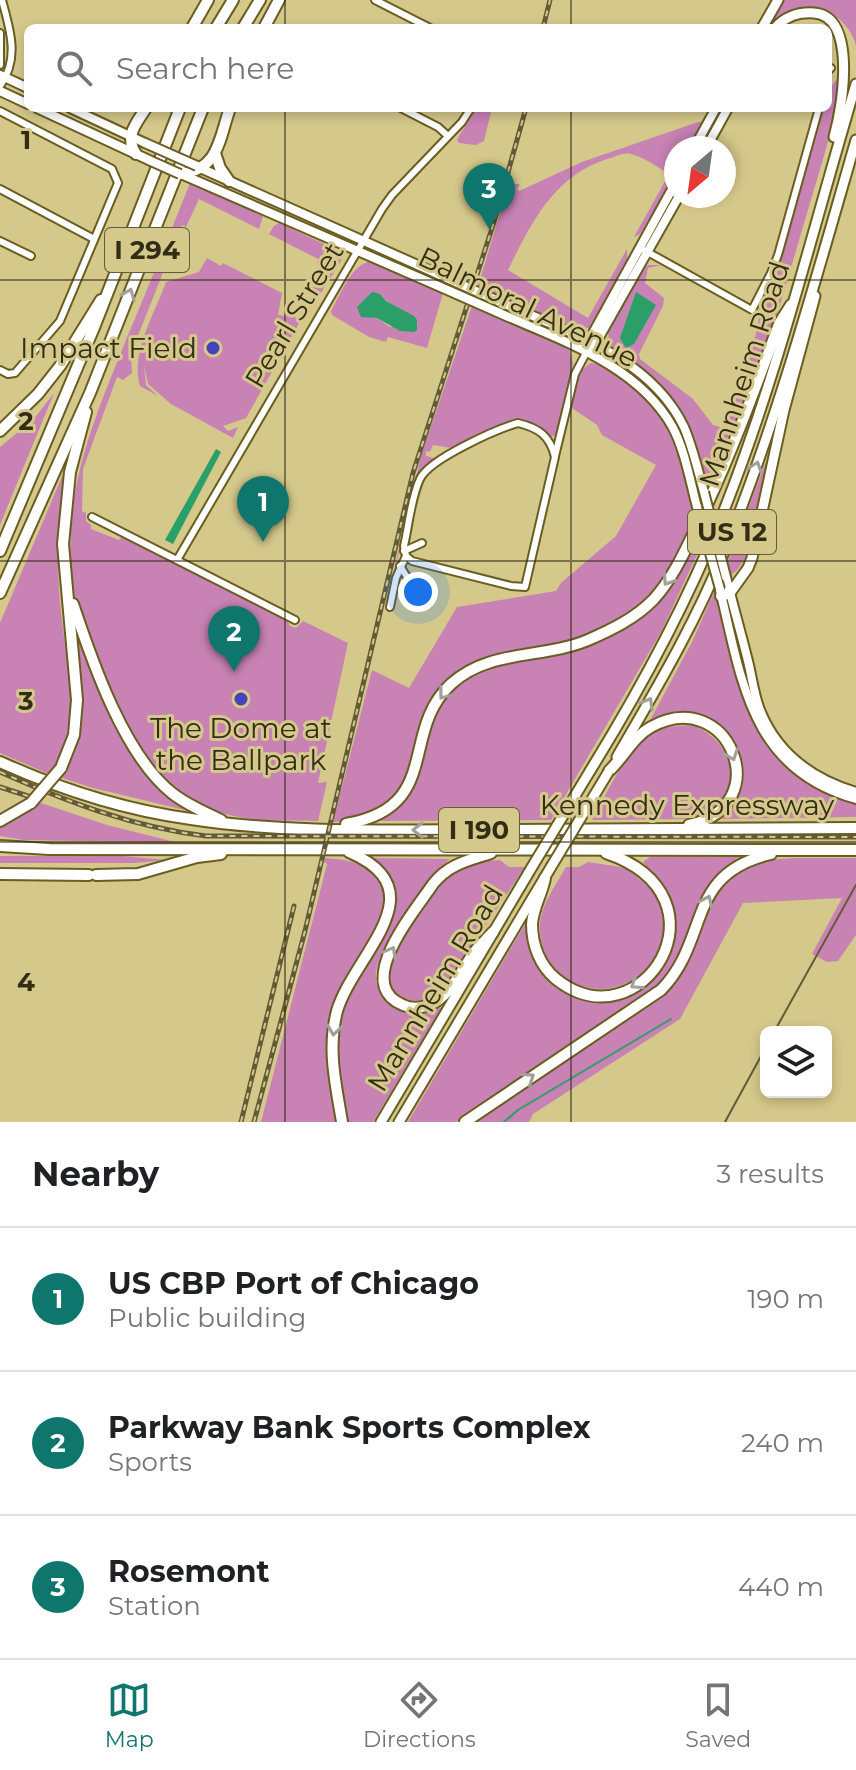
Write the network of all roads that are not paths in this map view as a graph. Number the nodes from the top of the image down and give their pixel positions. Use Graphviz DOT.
graph roads {
  1 [pos="2,0"];
  2 [pos="208,0"];
  3 [pos="233,0"];
  4 [pos="260,0"];
  5 [pos="279,0"];
  6 [pos="375,0"];
  7 [pos="394,0"];
  8 [pos="771,0"];
  9 [pos="778,0"];
  10 [pos="389,7"];
  11 [pos="194,24"];
  12 [pos="218,24"];
  13 [pos="245,24"];
  14 [pos="266,24"];
  15 [pos="422,24"];
  16 [pos="761,24"];
  17 [pos="762,24"];
  18 [pos="781,24"];
  19 [pos="0,33"];
  20 [pos="0,65"];
  21 [pos="1,82"];
  22 [pos="856,84"];
  23 [pos="24,87"];
  24 [pos="24,101"];
  25 [pos="0,111"];
  26 [pos="46,112"];
  27 [pos="79,112"];
  28 [pos="144,112"];
  29 [pos="178,112"];
  30 [pos="201,112"];
  31 [pos="229,112"];
  32 [pos="409,112"];
  33 [pos="468,112"];
  34 [pos="714,112"];
  35 [pos="726,112"];
  36 [pos="818,112"];
  37 [pos="130,135"];
  38 [pos="448,136"];
  39 [pos="701,136"];
  40 [pos="713,136"];
  41 [pos="856,140"];
  42 [pos="215,153"];
  43 [pos="138,155"];
  44 [pos="197,171"];
  45 [pos="180,174"];
  46 [pos="229,181"];
  47 [pos="826,185"];
  48 [pos="0,189"];
  49 [pos="664,207"];
  50 [pos="671,208"];
  51 [pos="95,237"];
  52 [pos="0,241"];
  53 [pos="363,241"];
  54 [pos="643,250"];
  55 [pos="358,251"];
  56 [pos="31,256"];
  57 [pos="815,277"];
  58 [pos="107,292"];
  59 [pos="791,305"];
  60 [pos="587,341"];
  61 [pos="596,346"];
  62 [pos="586,353"];
  63 [pos="0,370"];
  64 [pos="90,393"];
  65 [pos="0,431"];
  66 [pos="555,457"];
  67 [pos="92,517"];
  68 [pos="422,543"];
  69 [pos="0,551"];
  70 [pos="405,554"];
  71 [pos="177,560"];
  72 [pos="400,566"];
  73 [pos="407,577"];
  74 [pos="66,583"];
  75 [pos="0,593"];
  76 [pos="724,593"];
  77 [pos="390,607"];
  78 [pos="295,620"];
  79 [pos="0,762"];
  80 [pos="609,771"];
  81 [pos="856,792"];
  82 [pos="856,799"];
  83 [pos="0,821"];
  84 [pos="230,824"];
  85 [pos="322,828"];
  86 [pos="856,828"];
  87 [pos="636,829"];
  88 [pos="0,846"];
  89 [pos="255,849"];
  90 [pos="343,850"];
  91 [pos="592,850"];
  92 [pos="790,850"];
  93 [pos="856,850"];
  94 [pos="497,851"];
  95 [pos="0,874"];
  96 [pos="545,878"];
  97 [pos="493,932"];
  98 [pos="342,1122"];
  99 [pos="381,1122"];
  100 [pos="399,1122"];
  101 [pos="465,1122"];
  1 -- 21 [label="street"];
  2 -- 11 [label="highway"];
  3 -- 12 [label="highway"];
  4 -- 13 [label="highway"];
  5 -- 14 [label="highway"];
  6 -- 10 [label="street"];
  7 -- 10 [label="street"];
  8 -- 16 [label="main road"];
  9 -- 17 [label="main road"];
  10 -- 15 [label="street"];
  18 -- 47 [label="main road"];
  19 -- 20 [label="street"];
  21 -- 23 [label="street"];
  21 -- 24 [label="street"];
  22 -- 47 [label="main road, Mannheim Road / US 12"];
  25 -- 51 [label="street"];
  26 -- 43 [label="street"];
  27 -- 37 [label="street, Balmoral Avenue"];
  28 -- 37 [label="highway"];
  29 -- 58 [label="highway, I 294"];
  64 -- 30 [label="highway, I 294, one-way"];
  31 -- 42 [label="highway"];
  32 -- 38 [label="street"];
  33 -- 38 [label="street, Pearl Street"];
  34 -- 39 [label="street"];
  35 -- 40 [label="street"];
  36 -- 54 [label="street"];
  37 -- 43 [label="highway"];
  37 -- 44 [label="street, Balmoral Avenue, bridge"];
  38 -- 53 [label="street, Pearl Street"];
  41 -- 57 [label="main road, Mannheim Road / US 12"];
  42 -- 44 [label="highway"];
  42 -- 46 [label="highway"];
  43 -- 45 [label="street, bridge"];
  44 -- 45 [label="highway"];
  44 -- 46 [label="street, Balmoral Avenue"];
  44 -- 55 [label="street, Balmoral Avenue"];
  46 -- 53 [label="street, Balmoral Avenue"];
  47 -- 59 [label="main road, Mannheim Road / US 12"];
  48 -- 51 [label="street"];
  49 -- 54 [label="street"];
  50 -- 54 [label="street"];
  51 -- 63 [label="street"];
  52 -- 56 [label="street"];
  53 -- 55 [label="street, Pearl Street"];
  53 -- 60 [label="street, Balmoral Avenue, bridge"];
  54 -- 60 [label="street"];
  54 -- 61 [label="street"];
  55 -- 62 [label="street, Balmoral Avenue, bridge"];
  55 -- 71 [label="street, Pearl Street"];
  57 -- 76 [label="main road"];
  80 -- 57 [label="main road, Mannheim Road / US 12, one-way"];
  58 -- 65 [label="highway"];
  58 -- 69 [label="highway, I 294"];
  59 -- 85 [label="highway, one-way"];
  59 -- 97 [label="main road, Mannheim Road / US 12, bridge"];
  60 -- 61 [label="street, Balmoral Avenue"];
  60 -- 62 [label="street"];
  61 -- 62 [label="street"];
  61 -- 76 [label="street, Balmoral Avenue, bridge"];
  62 -- 66 [label="street"];
  62 -- 76 [label="street, Balmoral Avenue, bridge"];
  64 -- 74 [label="highway"];
  64 -- 75 [label="highway, I 294"];
  66 -- 70 [label="street"];
  66 -- 70 [label="street"];
  67 -- 71 [label="street"];
  68 -- 70 [label="street"];
  70 -- 72 [label="street"];
  71 -- 78 [label="street"];
  72 -- 73 [label="street"];
  72 -- 77 [label="street"];
  74 -- 83 [label="highway, bridge"];
  74 -- 84 [label="highway"];
  76 -- 81 [label="street, Balmoral Avenue"];
  76 -- 82 [label="street, Balmoral Avenue"];
  79 -- 84 [label="highway, Kennedy Expressway / I 190"];
  80 -- 87 [label="highway, one-way"];
  80 -- 96 [label="main road, Mannheim Road / US 12, bridge"];
  84 -- 85 [label="highway, Kennedy Expressway / I 190"];
  87 -- 85 [label="highway, Kennedy Expressway / I 190, one-way"];
  86 -- 87 [label="highway, Kennedy Expressway / I 190"];
  88 -- 89 [label="highway, Kennedy Expressway / I 190"];
  89 -- 90 [label="highway, Kennedy Expressway / I 190"];
  89 -- 95 [label="highway"];
  90 -- 94 [label="highway, Kennedy Expressway / I 190"];
  90 -- 98 [label="highway, one-way"];
  91 -- 92 [label="highway, Kennedy Expressway / I 190"];
  91 -- 94 [label="highway, Kennedy Expressway / I 190"];
  91 -- 96 [label="highway, one-way"];
  92 -- 93 [label="highway, Kennedy Expressway / I 190"];
  101 -- 92 [label="highway, one-way"];
  97 -- 94 [label="highway, one-way"];
  96 -- 100 [label="main road, Mannheim Road / US 12"];
  97 -- 99 [label="main road, Mannheim Road / US 12"];
}
